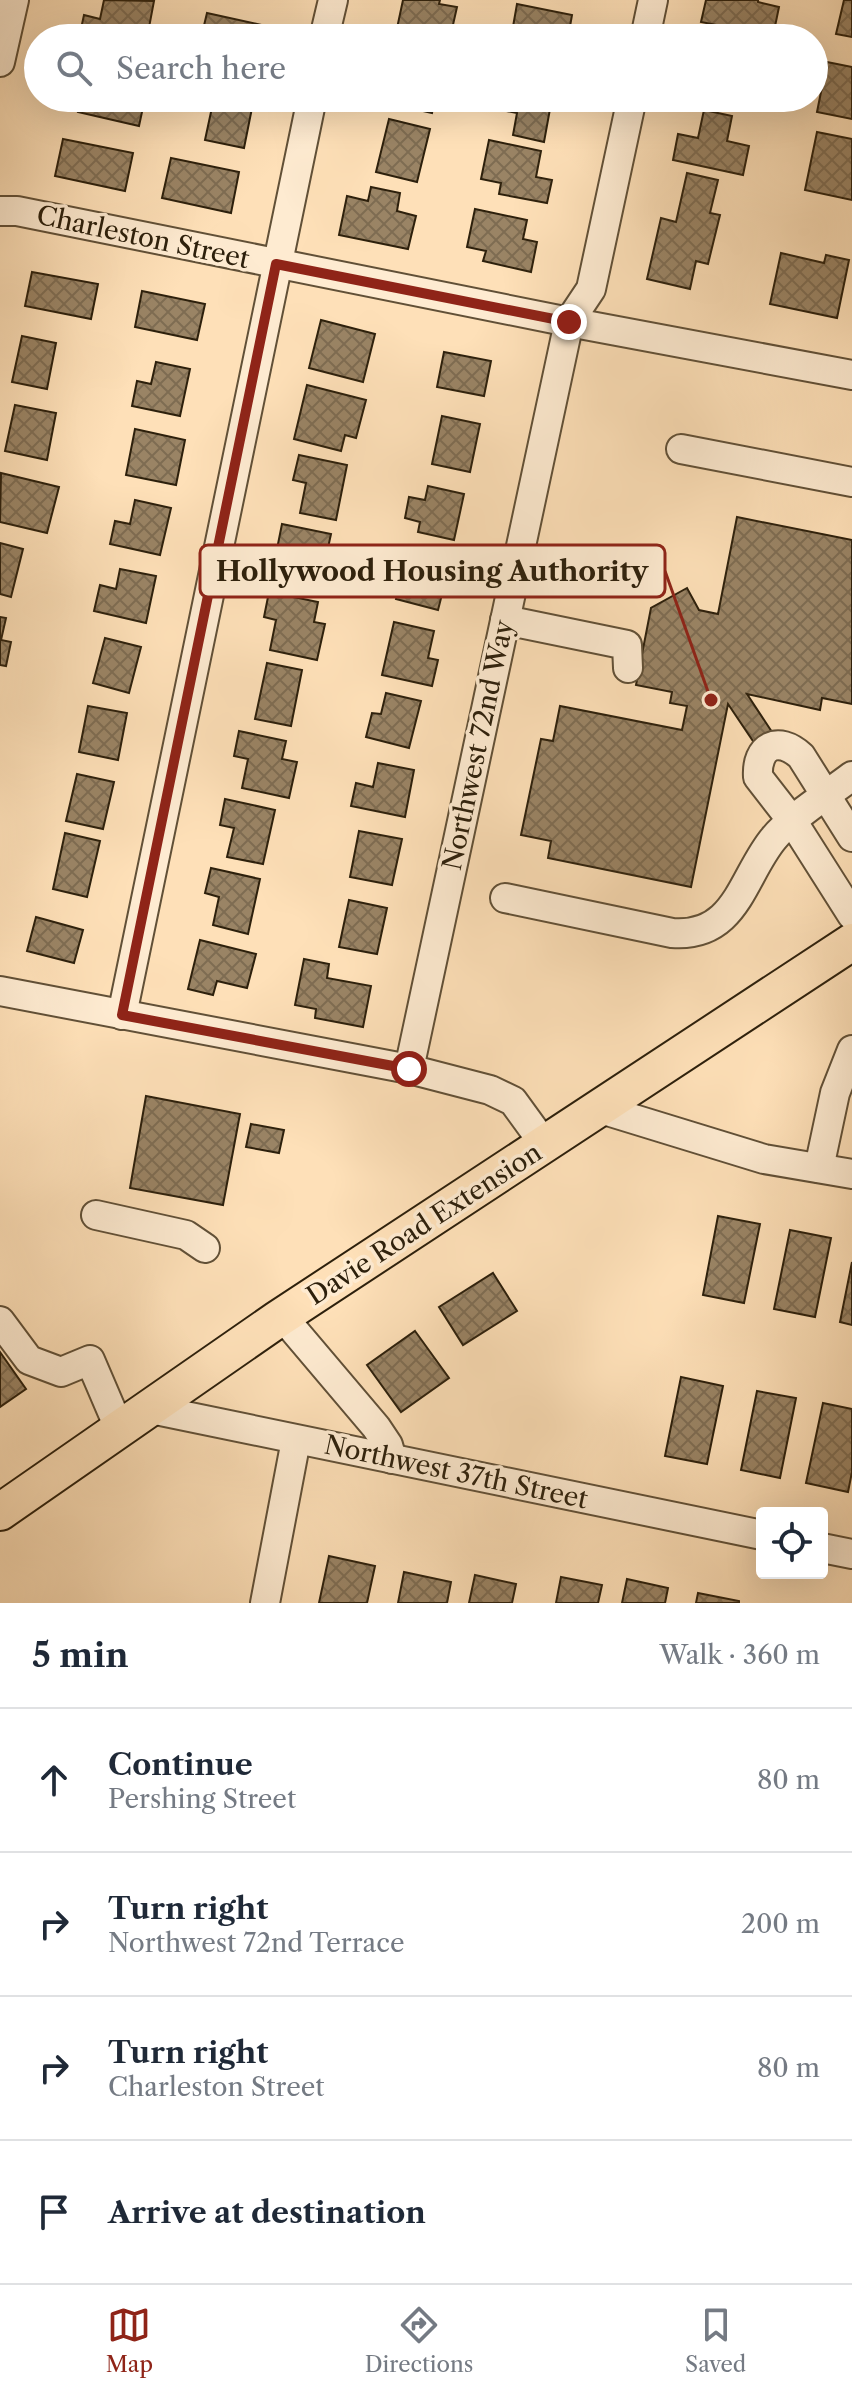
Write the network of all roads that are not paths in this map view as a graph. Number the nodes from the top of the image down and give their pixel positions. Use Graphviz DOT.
graph roads {
  1 [pos="14,0"];
  2 [pos="333,0"];
  3 [pos="653,0"];
  4 [pos="327,24"];
  5 [pos="648,24"];
  6 [pos="0,62"];
  7 [pos="309,112"];
  8 [pos="629,112"];
  9 [pos="0,211"];
  10 [pos="276,264"];
  11 [pos="569,322"];
  12 [pos="852,375"];
  13 [pos="681,449"];
  14 [pos="852,482"];
  15 [pos="505,620"];
  16 [pos="628,668"];
  17 [pos="852,776"];
  18 [pos="826,797"];
  19 [pos="793,822"];
  20 [pos="852,837"];
  21 [pos="505,898"];
  22 [pos="852,915"];
  23 [pos="852,942"];
  24 [pos="0,991"];
  25 [pos="122,1015"];
  26 [pos="852,1050"];
  27 [pos="409,1069"];
  28 [pos="601,1109"];
  29 [pos="545,1145"];
  30 [pos="819,1168"];
  31 [pos="852,1174"];
  32 [pos="96,1215"];
  33 [pos="205,1248"];
  34 [pos="282,1316"];
  35 [pos="0,1321"];
  36 [pos="151,1409"];
  37 [pos="120,1430"];
  38 [pos="296,1440"];
  39 [pos="392,1459"];
  40 [pos="0,1512"];
  41 [pos="756,1534"];
  42 [pos="828,1549"];
  43 [pos="852,1554"];
  44 [pos="265,1603"];
  1 -- 6 [label="street"];
  2 -- 4 [label="street"];
  3 -- 5 [label="street"];
  7 -- 10 [label="street"];
  8 -- 11 [label="street, Northwest 72nd Way"];
  9 -- 10 [label="street, Charleston Street"];
  10 -- 11 [label="street, Charleston Street"];
  10 -- 25 [label="street"];
  11 -- 12 [label="street, Charleston Street"];
  11 -- 15 [label="street, Northwest 72nd Way"];
  13 -- 14 [label="street"];
  15 -- 16 [label="street"];
  15 -- 27 [label="street, Northwest 72nd Way"];
  17 -- 18 [label="street"];
  18 -- 19 [label="street"];
  18 -- 19 [label="street"];
  18 -- 20 [label="street"];
  19 -- 21 [label="street"];
  19 -- 22 [label="street"];
  23 -- 28 [label="main road, Davie Road Extension"];
  24 -- 25 [label="street"];
  25 -- 27 [label="street"];
  26 -- 30 [label="street"];
  27 -- 29 [label="street"];
  28 -- 29 [label="main road, Davie Road Extension"];
  28 -- 30 [label="street"];
  29 -- 34 [label="main road, Davie Road Extension"];
  30 -- 31 [label="street"];
  32 -- 33 [label="street"];
  34 -- 36 [label="main road, Davie Road Extension"];
  34 -- 39 [label="street"];
  35 -- 37 [label="street"];
  36 -- 37 [label="main road, Davie Road Extension"];
  36 -- 38 [label="street, Northwest 37th Street"];
  37 -- 40 [label="main road, Davie Road Extension"];
  38 -- 39 [label="street, Northwest 37th Street"];
  38 -- 44 [label="street"];
  39 -- 41 [label="street, Northwest 37th Street"];
  42 -- 43 [label="street"];
}
